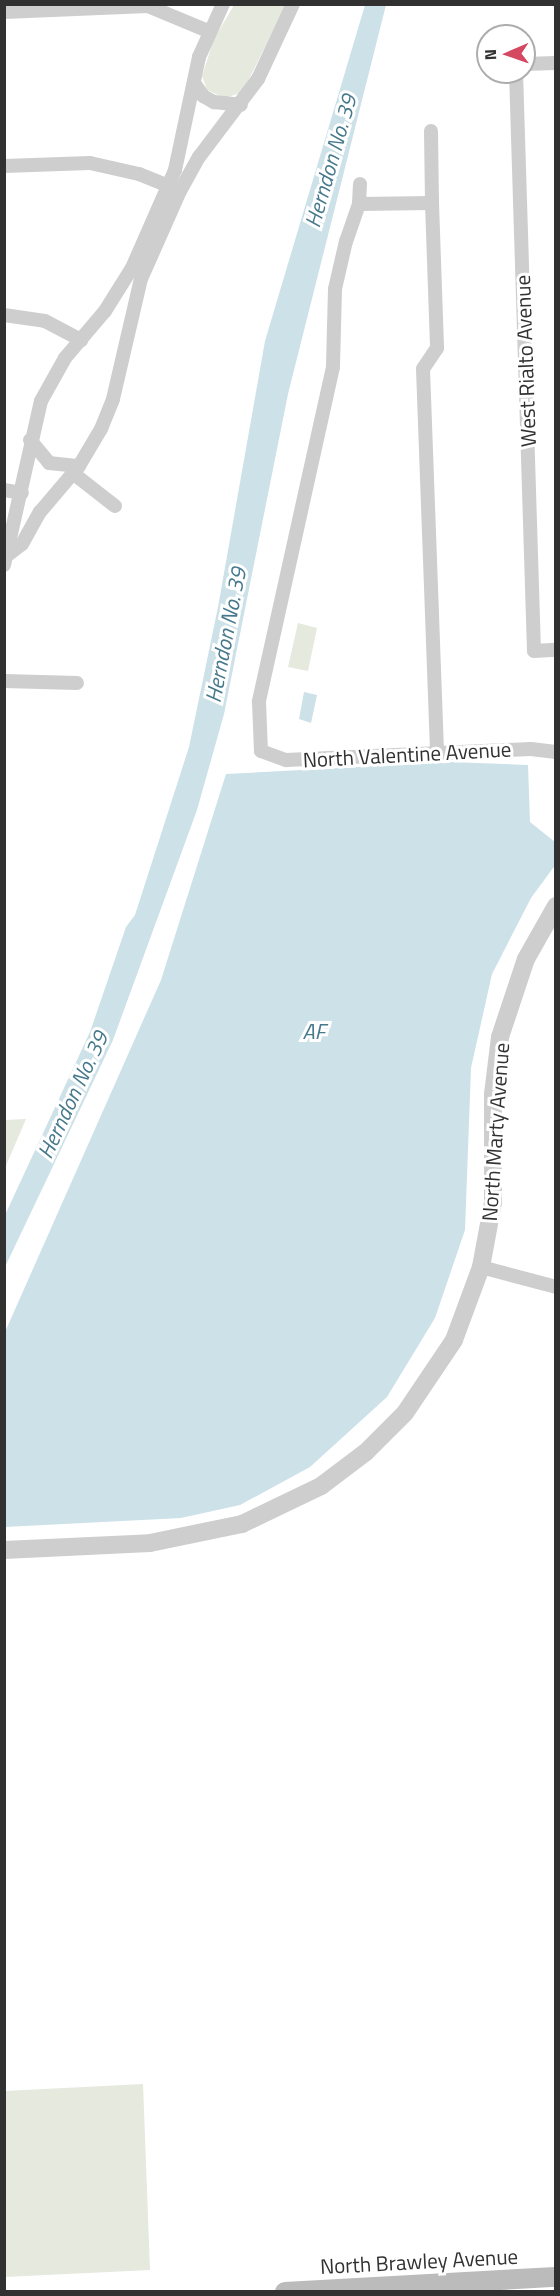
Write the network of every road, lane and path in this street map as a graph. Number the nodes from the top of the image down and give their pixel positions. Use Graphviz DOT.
graph roads {
  1 [pos="223,4"];
  2 [pos="293,4"];
  3 [pos="4,12"];
  4 [pos="208,31"];
  5 [pos="555,63"];
  6 [pos="536,64"];
  7 [pos="194,83"];
  8 [pos="516,84"];
  9 [pos="241,105"];
  10 [pos="431,131"];
  11 [pos="4,166"];
  12 [pos="360,184"];
  13 [pos="175,189"];
  14 [pos="432,203"];
  15 [pos="359,204"];
  16 [pos="4,315"];
  17 [pos="81,340"];
  18 [pos="30,440"];
  19 [pos="76,470"];
  20 [pos="4,490"];
  21 [pos="22,493"];
  22 [pos="115,506"];
  23 [pos="7,559"];
  24 [pos="555,650"];
  25 [pos="4,681"];
  26 [pos="77,683"];
  27 [pos="555,752"];
  28 [pos="437,753"];
  29 [pos="555,906"];
  30 [pos="481,1267"];
  31 [pos="555,1287"];
  32 [pos="4,1550"];
  33 [pos="555,2277"];
  34 [pos="285,2292"];
  1 -- 4 [label="street"];
  2 -- 9 [label="street"];
  3 -- 4 [label="street"];
  4 -- 7 [label="street"];
  5 -- 6 [label="street"];
  7 -- 9 [label="street"];
  7 -- 13 [label="street"];
  8 -- 24 [label="street, West Rialto Avenue"];
  9 -- 13 [label="street"];
  10 -- 14 [label="street"];
  11 -- 13 [label="street"];
  12 -- 15 [label="street"];
  13 -- 17 [label="street"];
  13 -- 19 [label="street"];
  14 -- 15 [label="street"];
  14 -- 28 [label="street"];
  15 -- 28 [label="street, North Valentine Avenue"];
  16 -- 17 [label="street"];
  17 -- 18 [label="street"];
  18 -- 19 [label="street"];
  18 -- 21 [label="street"];
  19 -- 22 [label="street"];
  19 -- 23 [label="street"];
  20 -- 21 [label="street"];
  21 -- 23 [label="street"];
  25 -- 26 [label="street"];
  27 -- 28 [label="street, North Valentine Avenue"];
  29 -- 30 [label="street, North Marty Avenue"];
  30 -- 31 [label="street"];
  30 -- 32 [label="street, North Marty Avenue"];
  33 -- 34 [label="main road, North Brawley Avenue"];
}
